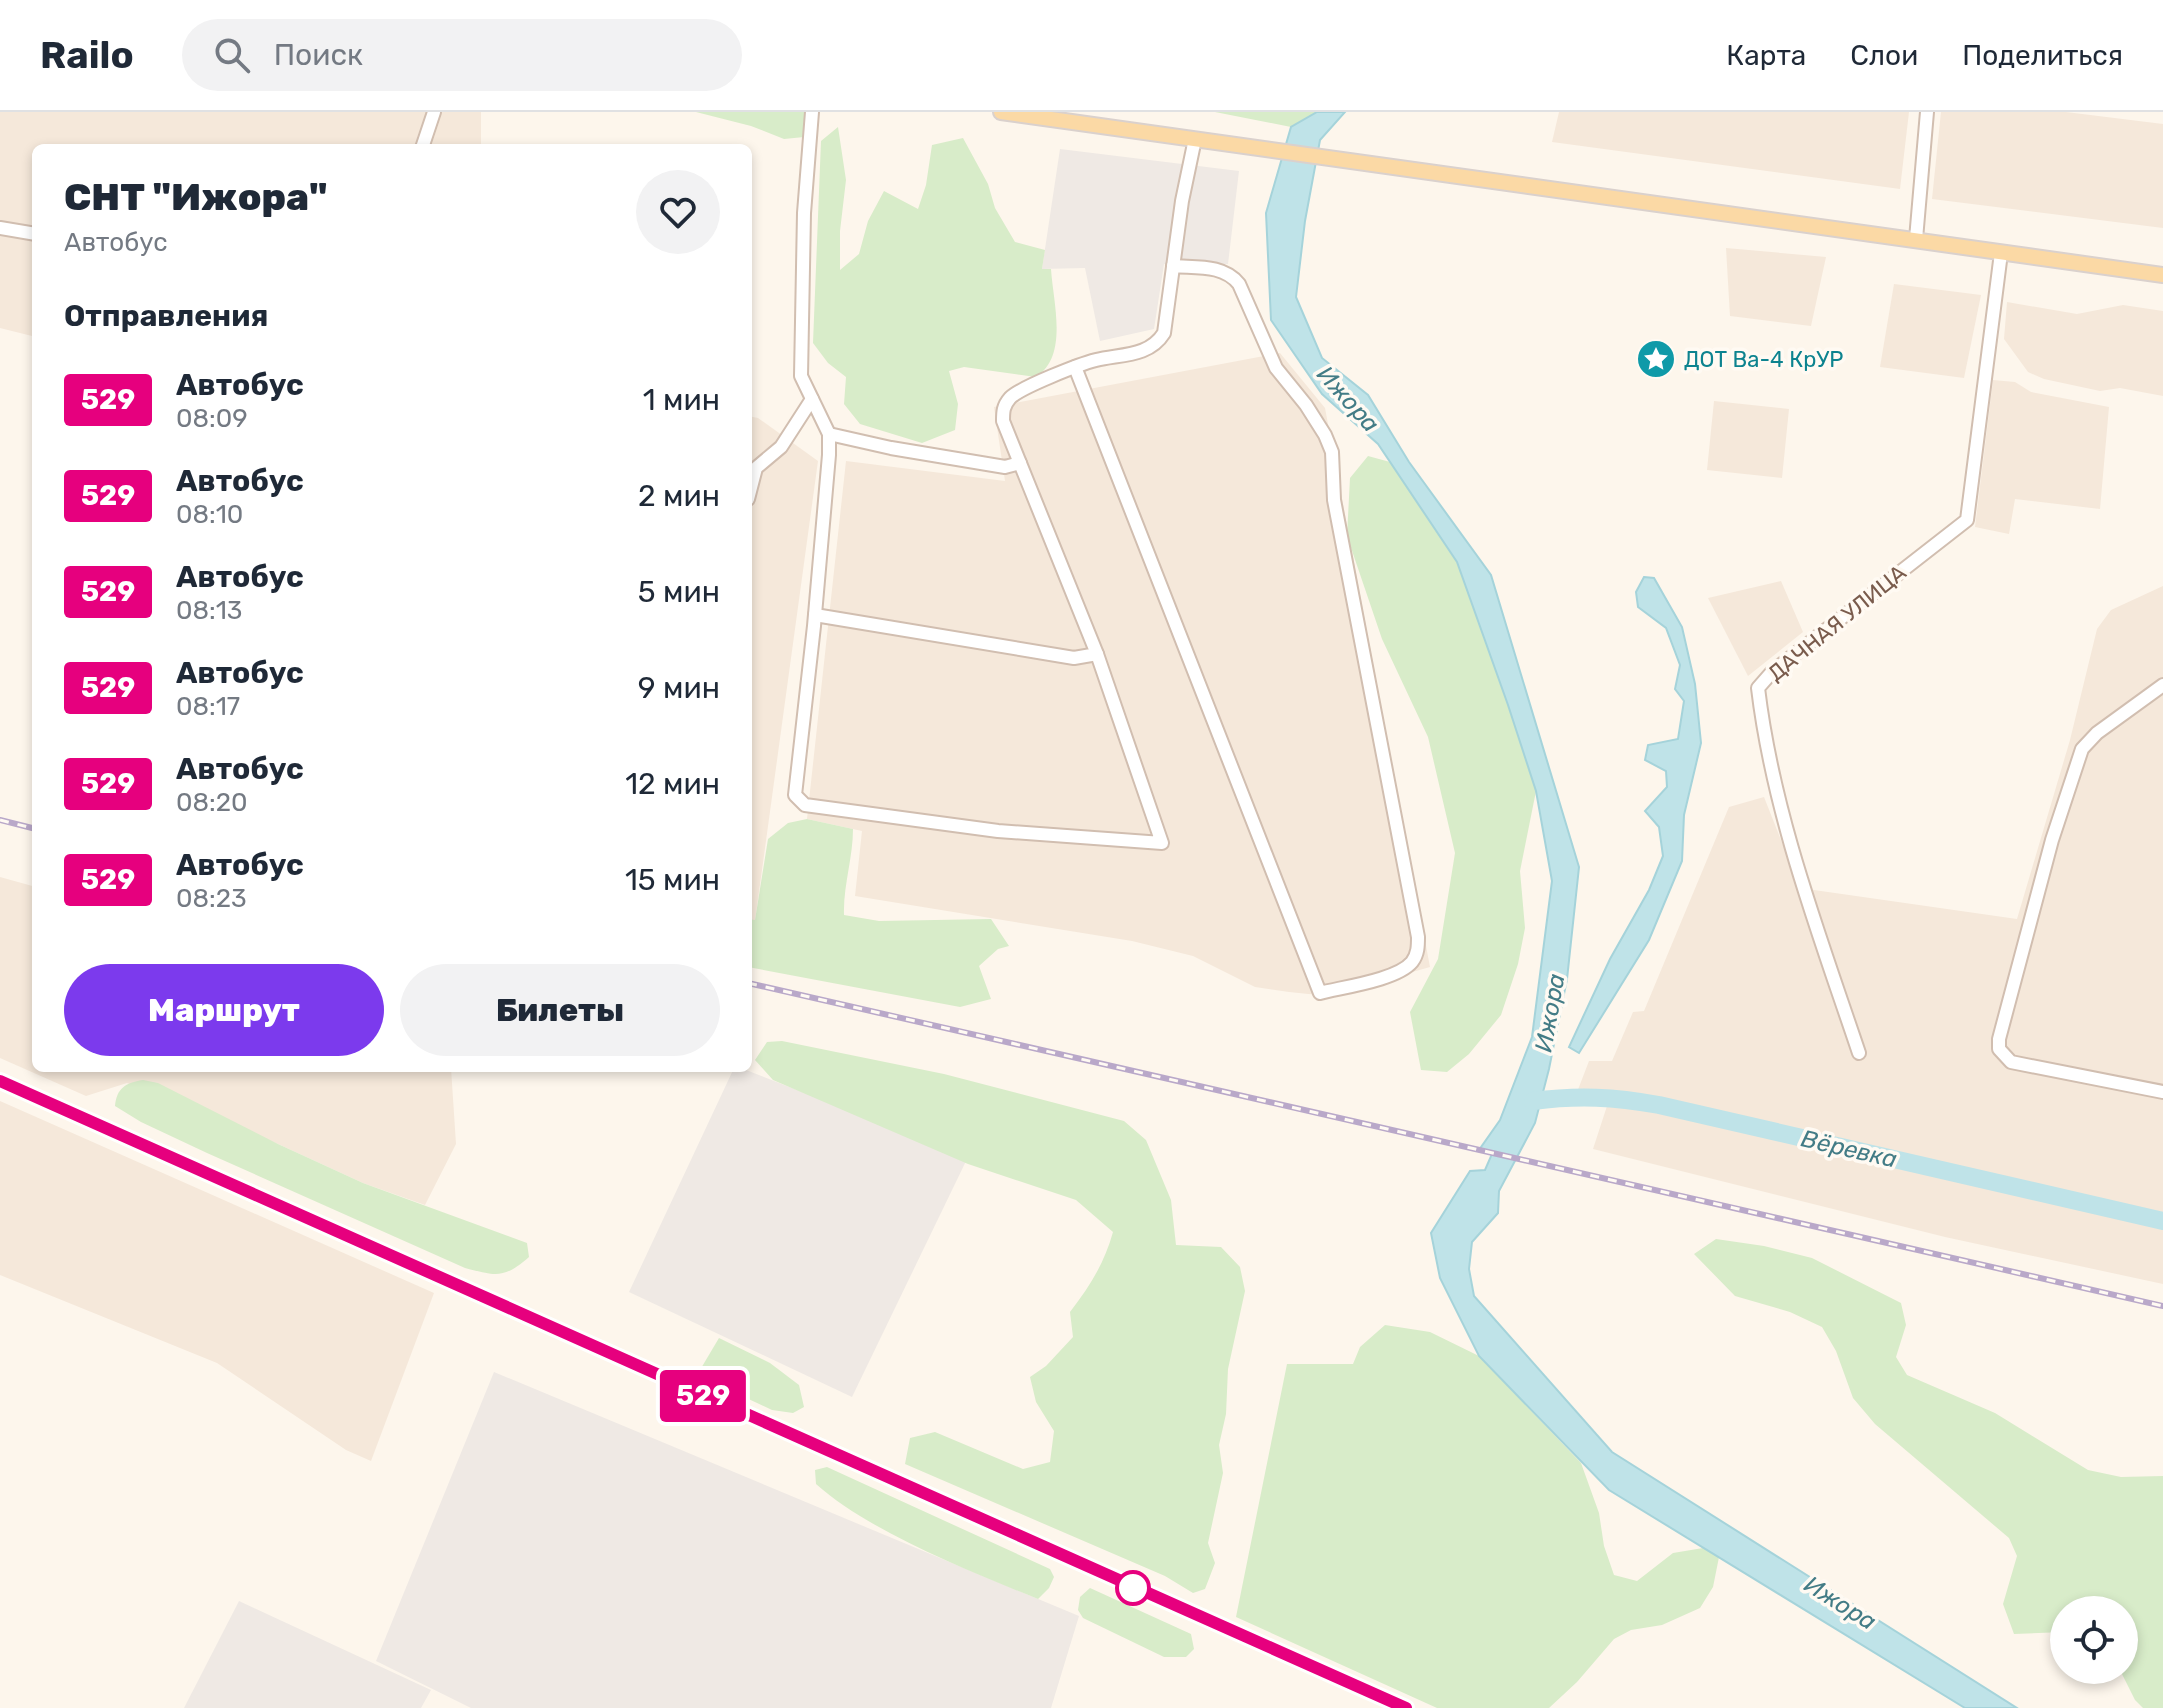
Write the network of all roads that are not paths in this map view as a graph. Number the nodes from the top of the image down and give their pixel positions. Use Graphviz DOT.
graph roads {
  1 [pos="434,112"];
  2 [pos="812,112"];
  3 [pos="1001,112"];
  4 [pos="1927,112"];
  5 [pos="1195,139"];
  6 [pos="423,144"];
  7 [pos="0,228"];
  8 [pos="32,233"];
  9 [pos="1916,239"];
  10 [pos="2001,253"];
  11 [pos="1173,266"];
  12 [pos="2163,275"];
  13 [pos="1075,367"];
  14 [pos="812,399"];
  15 [pos="829,434"];
  16 [pos="1020,463"];
  17 [pos="752,484"];
  18 [pos="815,615"];
  19 [pos="1097,654"];
  20 [pos="2163,685"];
  21 [pos="1859,1053"];
  22 [pos="0,1081"];
  23 [pos="2163,1092"];
  24 [pos="1406,1708"];
  1 -- 6 [label="street"];
  2 -- 14 [label="street"];
  3 -- 5 [label="main road"];
  4 -- 9 [label="street"];
  5 -- 9 [label="main road"];
  5 -- 11 [label="street"];
  7 -- 8 [label="street"];
  9 -- 10 [label="main road"];
  10 -- 12 [label="main road"];
  10 -- 21 [label="street, ДАЧНАЯ УЛИЦА"];
  11 -- 13 [label="street"];
  11 -- 13 [label="street"];
  13 -- 16 [label="street"];
  14 -- 15 [label="street"];
  14 -- 17 [label="street"];
  15 -- 16 [label="street"];
  15 -- 18 [label="street"];
  16 -- 19 [label="street"];
  18 -- 19 [label="street"];
  18 -- 19 [label="street"];
  20 -- 23 [label="street"];
  22 -- 24 [label="street"];
}
